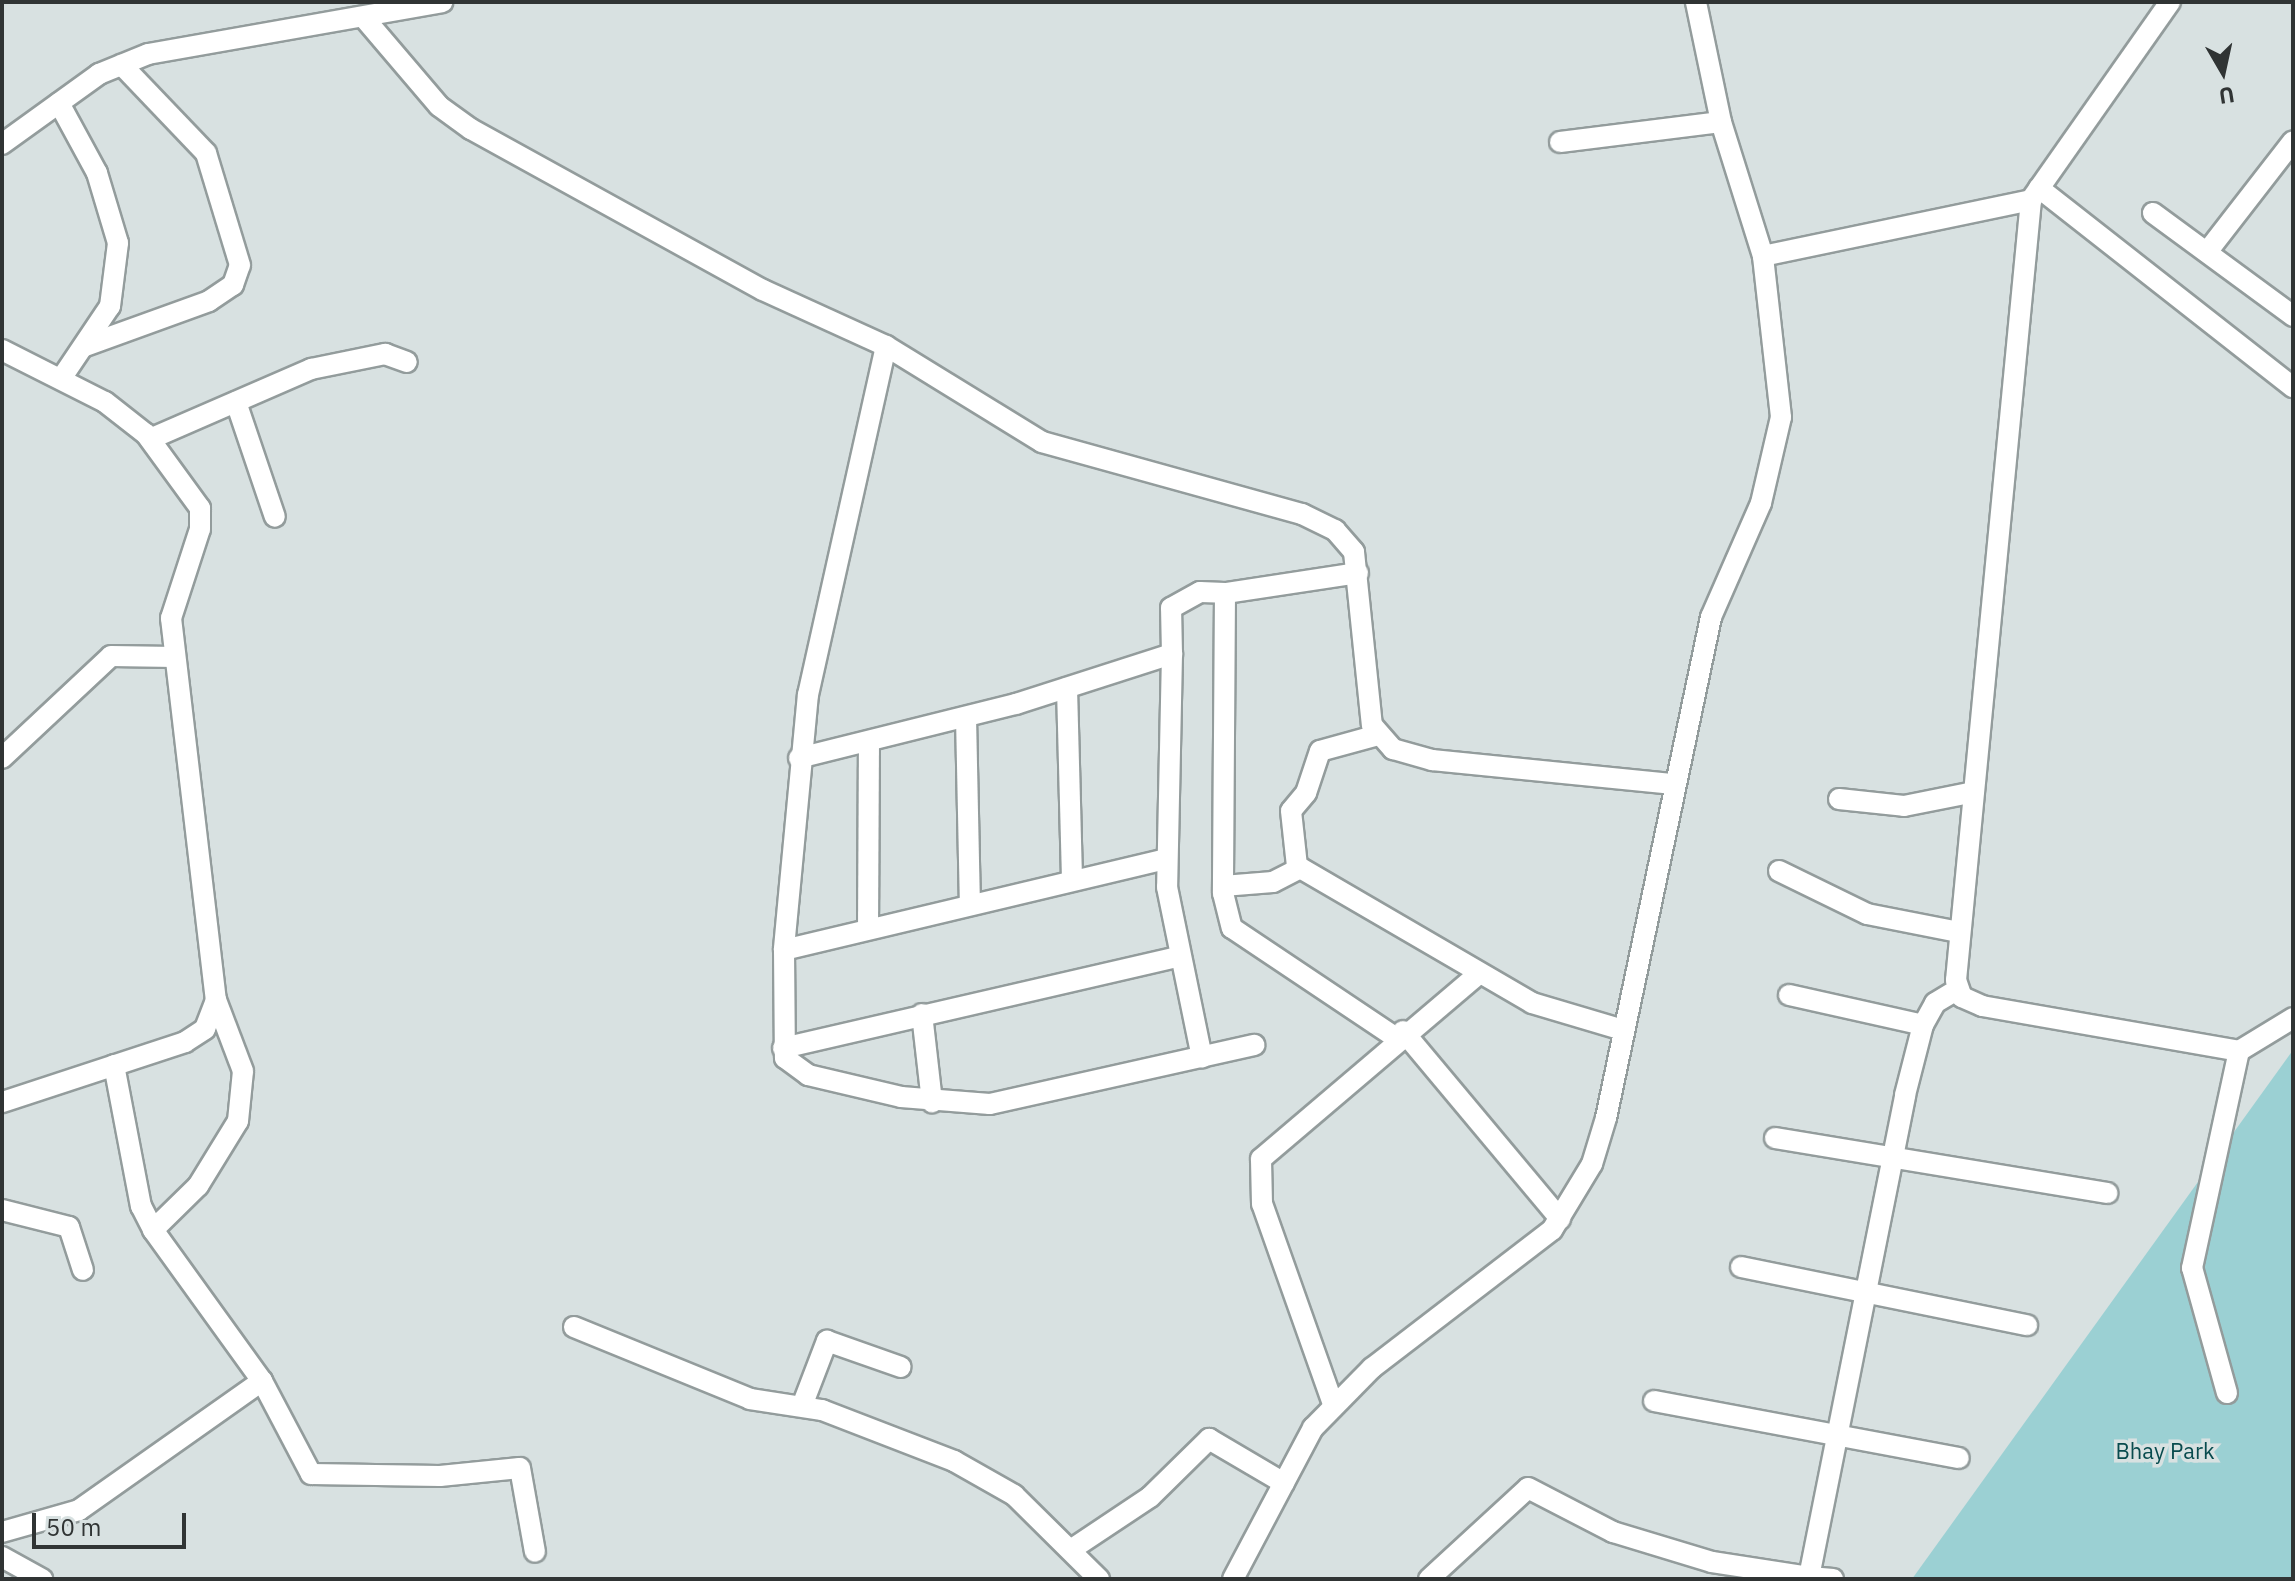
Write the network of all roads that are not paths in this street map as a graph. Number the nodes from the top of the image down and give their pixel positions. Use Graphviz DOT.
graph roads {
  1 [pos="442,2"];
  2 [pos="2170,2"];
  3 [pos="1702,4"];
  4 [pos="365,19"];
  5 [pos="122,65"];
  6 [pos="59,103"];
  7 [pos="1721,122"];
  8 [pos="2293,141"];
  9 [pos="1560,142"];
  10 [pos="2,144"];
  11 [pos="2035,194"];
  12 [pos="2153,213"];
  13 [pos="2207,252"];
  14 [pos="1763,256"];
  15 [pos="2293,316"];
  16 [pos="85,346"];
  17 [pos="886,346"];
  18 [pos="2,350"];
  19 [pos="407,362"];
  20 [pos="61,379"];
  21 [pos="2293,387"];
  22 [pos="236,402"];
  23 [pos="150,439"];
  24 [pos="275,517"];
  25 [pos="1358,573"];
  26 [pos="1225,593"];
  27 [pos="1172,654"];
  28 [pos="175,657"];
  29 [pos="1067,688"];
  30 [pos="966,717"];
  31 [pos="1378,735"];
  32 [pos="869,743"];
  33 [pos="2,758"];
  34 [pos="799,758"];
  35 [pos="1674,784"];
  36 [pos="1974,792"];
  37 [pos="1839,799"];
  38 [pos="1166,859"];
  39 [pos="1301,868"];
  40 [pos="1779,871"];
  41 [pos="1072,880"];
  42 [pos="1223,886"];
  43 [pos="970,904"];
  44 [pos="868,929"];
  45 [pos="1959,932"];
  46 [pos="784,950"];
  47 [pos="1177,957"];
  48 [pos="1478,974"];
  49 [pos="1958,989"];
  50 [pos="1789,995"];
  51 [pos="216,1000"];
  52 [pos="922,1014"];
  53 [pos="2293,1018"];
  54 [pos="1923,1025"];
  55 [pos="1623,1030"];
  56 [pos="1399,1034"];
  57 [pos="1254,1045"];
  58 [pos="783,1048"];
  59 [pos="2239,1051"];
  60 [pos="1202,1057"];
  61 [pos="114,1065"];
  62 [pos="2,1102"];
  63 [pos="932,1102"];
  64 [pos="1775,1138"];
  65 [pos="1893,1156"];
  66 [pos="2107,1193"];
  67 [pos="2,1210"];
  68 [pos="1560,1219"];
  69 [pos="153,1230"];
  70 [pos="1741,1267"];
  71 [pos="83,1270"];
  72 [pos="1867,1292"];
  73 [pos="2027,1325"];
  74 [pos="574,1327"];
  75 [pos="901,1367"];
  76 [pos="262,1381"];
  77 [pos="2227,1393"];
  78 [pos="1654,1401"];
  79 [pos="1333,1404"];
  80 [pos="802,1406"];
  81 [pos="1834,1434"];
  82 [pos="1959,1458"];
  83 [pos="1284,1483"];
  84 [pos="2,1532"];
  85 [pos="1072,1549"];
  86 [pos="535,1552"];
  87 [pos="2,1557"];
  88 [pos="1711,1570"];
  89 [pos="1809,1577"];
  90 [pos="42,1579"];
  91 [pos="1099,1579"];
  92 [pos="1233,1579"];
  93 [pos="1429,1579"];
  94 [pos="1833,1579"];
  1 -- 4 [label="street"];
  2 -- 11 [label="street"];
  3 -- 7 [label="street"];
  4 -- 5 [label="street"];
  4 -- 17 [label="street"];
  5 -- 6 [label="street"];
  5 -- 16 [label="street"];
  6 -- 10 [label="street"];
  6 -- 16 [label="street"];
  7 -- 9 [label="street"];
  7 -- 14 [label="street"];
  8 -- 13 [label="street"];
  11 -- 14 [label="street"];
  11 -- 21 [label="street"];
  11 -- 36 [label="street"];
  12 -- 13 [label="street"];
  13 -- 15 [label="street"];
  14 -- 35 [label="street"];
  16 -- 20 [label="street"];
  17 -- 25 [label="street"];
  17 -- 34 [label="street"];
  18 -- 20 [label="street"];
  19 -- 22 [label="street"];
  20 -- 23 [label="street"];
  22 -- 23 [label="street"];
  22 -- 24 [label="street"];
  23 -- 28 [label="street"];
  25 -- 26 [label="street"];
  25 -- 31 [label="street"];
  26 -- 27 [label="street"];
  26 -- 42 [label="street"];
  27 -- 29 [label="street"];
  27 -- 38 [label="street"];
  28 -- 33 [label="street"];
  28 -- 51 [label="street"];
  29 -- 30 [label="street"];
  29 -- 41 [label="street"];
  30 -- 32 [label="street"];
  30 -- 43 [label="street"];
  31 -- 35 [label="street"];
  31 -- 39 [label="street"];
  32 -- 34 [label="street"];
  32 -- 44 [label="street"];
  34 -- 46 [label="street"];
  35 -- 55 [label="street"];
  36 -- 37 [label="street"];
  36 -- 45 [label="street"];
  38 -- 41 [label="street"];
  38 -- 47 [label="street"];
  39 -- 42 [label="street"];
  39 -- 48 [label="street"];
  40 -- 45 [label="street"];
  41 -- 43 [label="street"];
  42 -- 56 [label="street"];
  43 -- 44 [label="street"];
  44 -- 46 [label="street"];
  45 -- 49 [label="street"];
  46 -- 58 [label="street"];
  47 -- 52 [label="street"];
  47 -- 60 [label="street"];
  48 -- 55 [label="street"];
  48 -- 56 [label="street"];
  49 -- 54 [label="street"];
  49 -- 59 [label="street"];
  50 -- 54 [label="street"];
  51 -- 61 [label="street"];
  51 -- 69 [label="street"];
  52 -- 58 [label="street"];
  52 -- 63 [label="street"];
  53 -- 59 [label="street"];
  54 -- 65 [label="street"];
  55 -- 68 [label="street"];
  56 -- 68 [label="street"];
  56 -- 79 [label="street"];
  57 -- 60 [label="street"];
  58 -- 63 [label="street"];
  59 -- 77 [label="street"];
  60 -- 63 [label="street"];
  61 -- 62 [label="street"];
  61 -- 69 [label="street"];
  64 -- 65 [label="street"];
  65 -- 66 [label="street"];
  65 -- 72 [label="street"];
  67 -- 71 [label="street"];
  68 -- 79 [label="street"];
  69 -- 76 [label="street"];
  70 -- 72 [label="street"];
  72 -- 73 [label="street"];
  72 -- 81 [label="street"];
  74 -- 80 [label="street"];
  75 -- 80 [label="street"];
  76 -- 84 [label="street"];
  76 -- 86 [label="street"];
  78 -- 81 [label="street"];
  79 -- 83 [label="street"];
  80 -- 85 [label="street"];
  81 -- 82 [label="street"];
  81 -- 89 [label="street"];
  83 -- 85 [label="street"];
  83 -- 92 [label="street"];
  85 -- 91 [label="street"];
  87 -- 90 [label="street"];
  88 -- 89 [label="street"];
  88 -- 93 [label="street"];
  89 -- 94 [label="street"];
}
